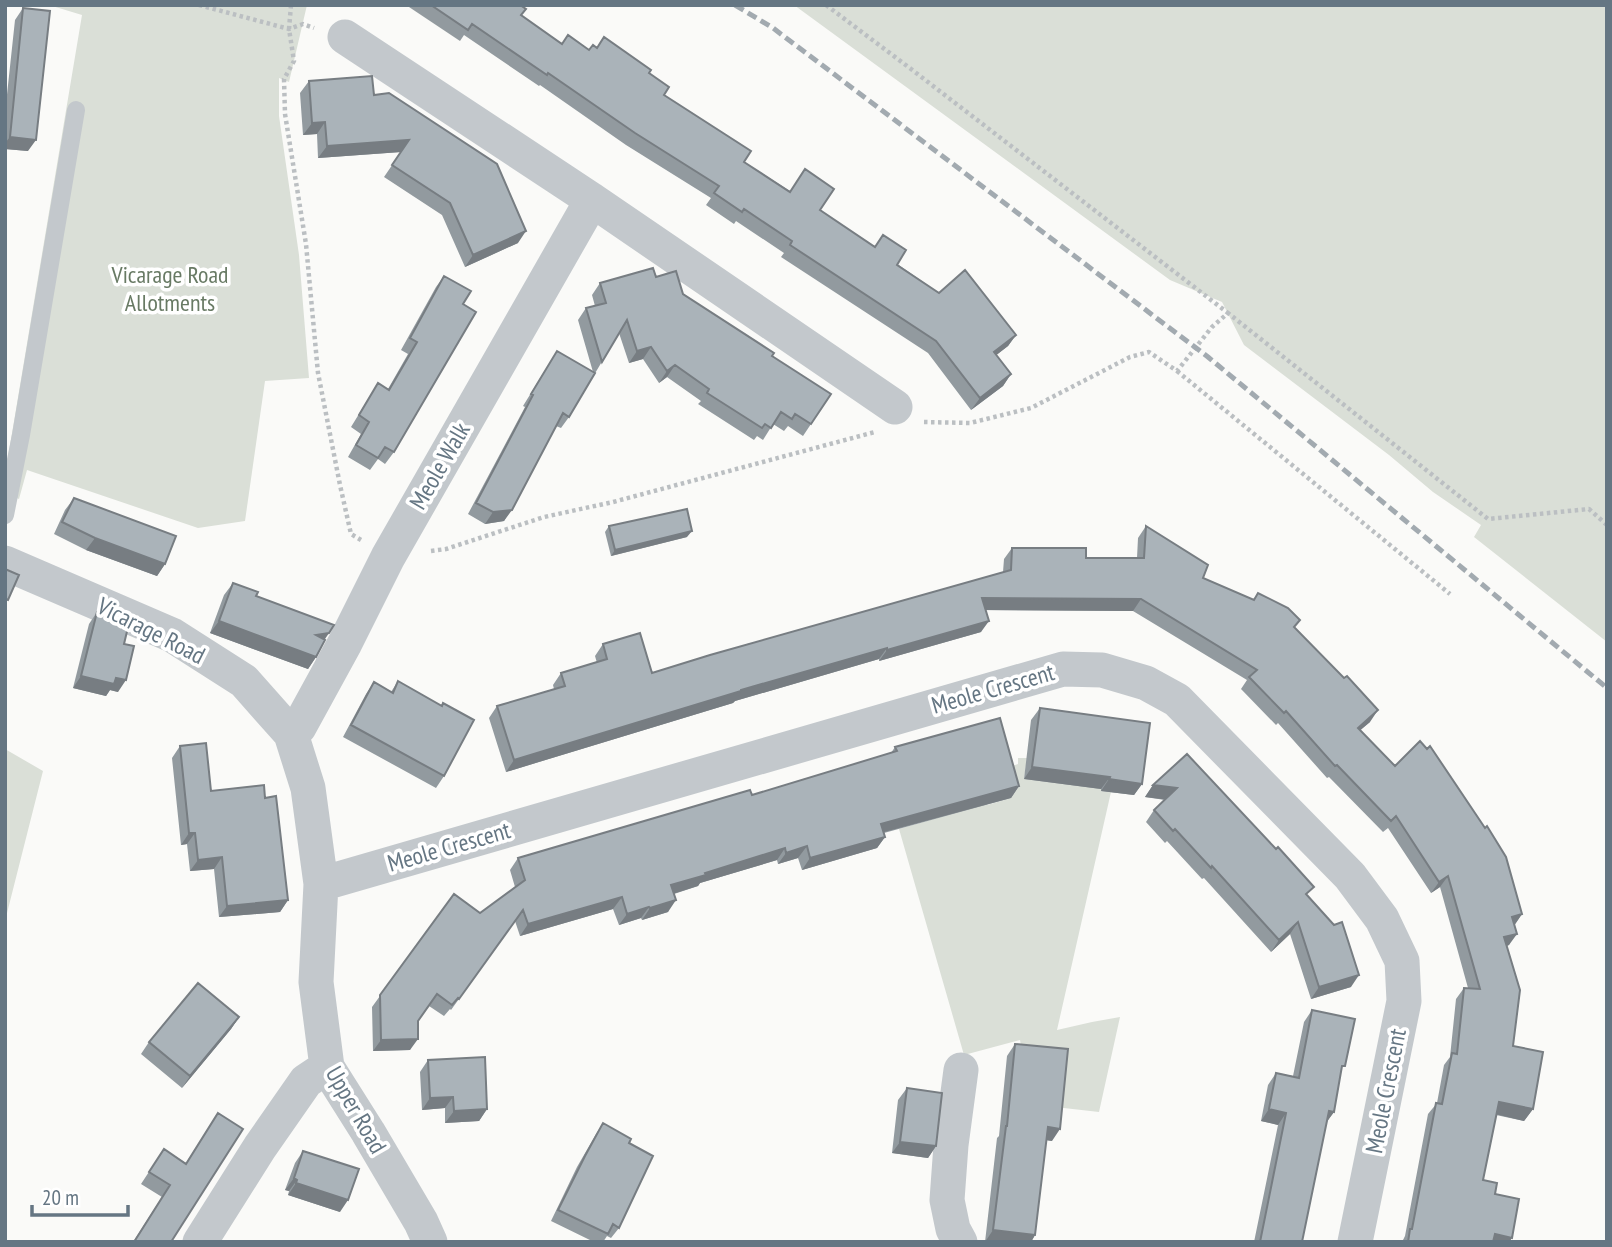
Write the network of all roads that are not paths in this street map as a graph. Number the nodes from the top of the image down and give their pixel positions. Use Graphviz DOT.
graph roads {
  1 [pos="345,37"];
  2 [pos="76,110"];
  3 [pos="592,200"];
  4 [pos="896,420"];
  5 [pos="5,515"];
  6 [pos="5,563"];
  7 [pos="291,734"];
  8 [pos="321,884"];
  9 [pos="327,1067"];
  10 [pos="961,1070"];
  11 [pos="200,1242"];
  12 [pos="430,1242"];
  13 [pos="960,1242"];
  14 [pos="1355,1242"];
  1 -- 3 [label="street"];
  2 -- 5 [label="lane"];
  3 -- 4 [label="street"];
  3 -- 7 [label="street, Meole Walk"];
  6 -- 7 [label="street, Vicarage Road"];
  7 -- 8 [label="street, Vicarage Road"];
  8 -- 9 [label="street, Upper Road"];
  8 -- 14 [label="street, Meole Crescent"];
  9 -- 11 [label="street"];
  9 -- 12 [label="street, Upper Road"];
  10 -- 13 [label="street"];
}
